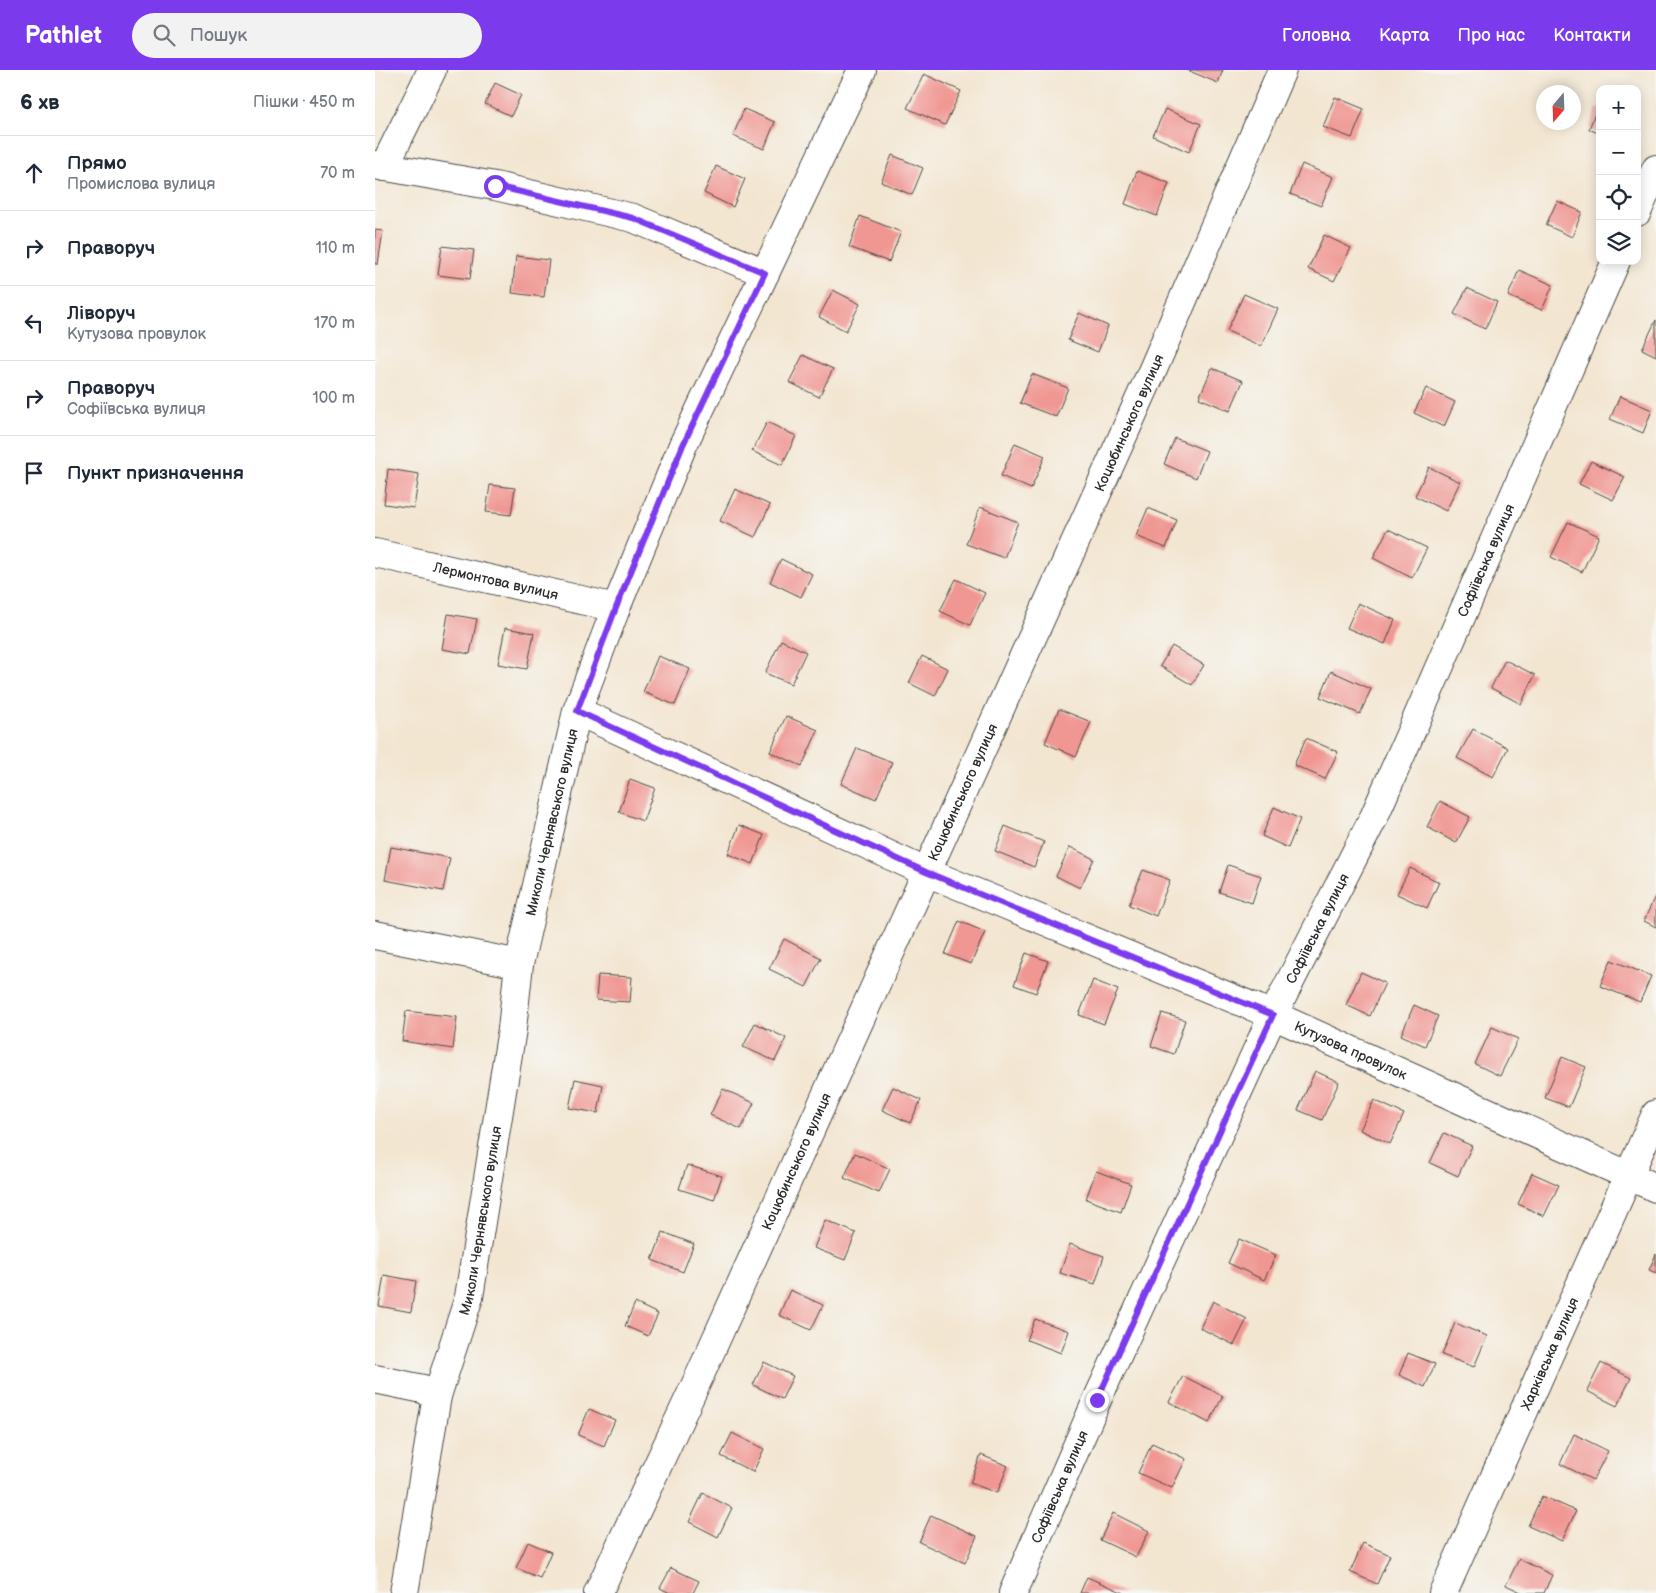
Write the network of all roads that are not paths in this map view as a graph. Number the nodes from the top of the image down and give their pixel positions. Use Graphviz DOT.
graph roads {
  1 [pos="432,70"];
  2 [pos="862,70"];
  3 [pos="1282,70"];
  4 [pos="380,166"];
  5 [pos="1656,169"];
  6 [pos="1641,203"];
  7 [pos="1614,265"];
  8 [pos="765,273"];
  9 [pos="375,552"];
  10 [pos="616,608"];
  11 [pos="577,711"];
  12 [pos="926,872"];
  13 [pos="375,935"];
  14 [pos="519,964"];
  15 [pos="1273,1015"];
  16 [pos="1656,1114"];
  17 [pos="1628,1176"];
  18 [pos="1656,1188"];
  19 [pos="375,1379"];
  20 [pos="437,1396"];
  21 [pos="404,1593"];
  22 [pos="598,1593"];
  23 [pos="1013,1593"];
  24 [pos="1443,1593"];
  1 -- 4 [label="street"];
  2 -- 8 [label="street, Миколи Чернявського вулиця"];
  3 -- 12 [label="street, Коцюбинського вулиця"];
  4 -- 8 [label="street"];
  5 -- 6 [label="street"];
  7 -- 15 [label="street, Софіївська вулиця"];
  8 -- 10 [label="street, Миколи Чернявського вулиця"];
  9 -- 10 [label="street, Лермонтова вулиця"];
  10 -- 11 [label="street, Миколи Чернявського вулиця"];
  11 -- 12 [label="street, Кутузова провулок"];
  11 -- 14 [label="street, Миколи Чернявського вулиця"];
  12 -- 15 [label="street, Кутузова провулок"];
  12 -- 22 [label="street, Коцюбинського вулиця"];
  13 -- 14 [label="street"];
  14 -- 20 [label="street, Миколи Чернявського вулиця"];
  15 -- 17 [label="street, Кутузова провулок"];
  15 -- 23 [label="street, Софіївська вулиця"];
  16 -- 17 [label="street, Харківська вулиця"];
  17 -- 18 [label="street, Кутузова провулок"];
  17 -- 24 [label="street, Харківська вулиця"];
  19 -- 20 [label="street"];
  20 -- 21 [label="street, Миколи Чернявського вулиця"];
}
